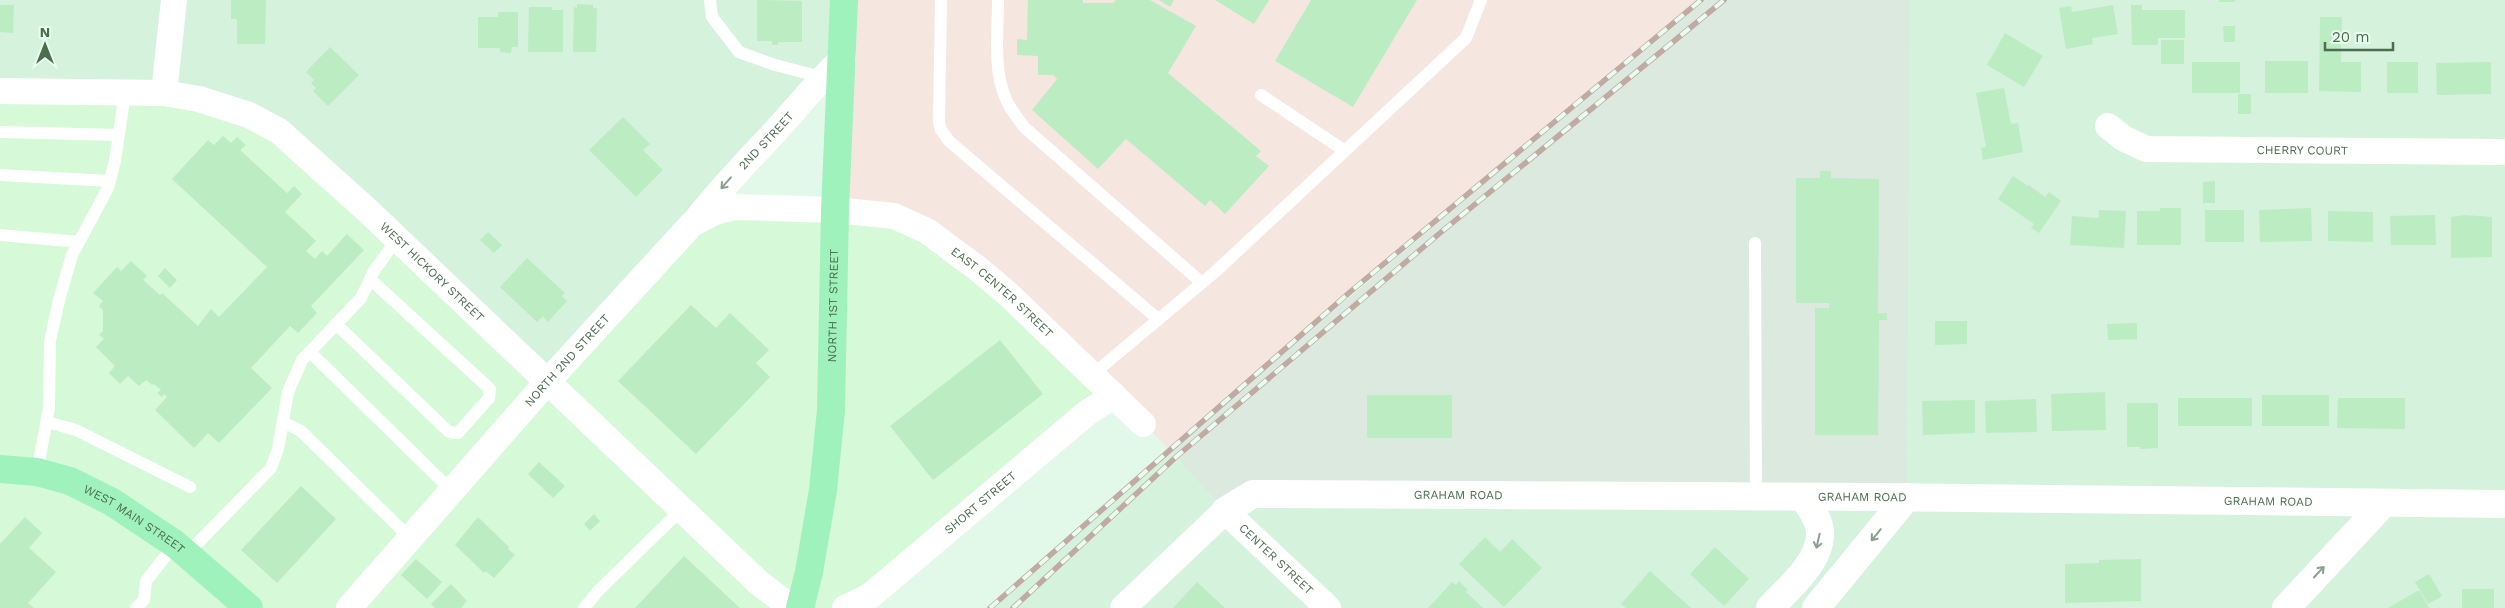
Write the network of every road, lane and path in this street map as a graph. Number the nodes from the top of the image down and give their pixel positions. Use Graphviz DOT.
graph roads {
  1 [pos="174,0"];
  2 [pos="710,0"];
  3 [pos="844,0"];
  4 [pos="941,0"];
  5 [pos="998,0"];
  6 [pos="1481,0"];
  7 [pos="843,58"];
  8 [pos="822,77"];
  9 [pos="0,91"];
  10 [pos="125,93"];
  11 [pos="164,93"];
  12 [pos="1261,96"];
  13 [pos="2108,126"];
  14 [pos="0,132"];
  15 [pos="119,135"];
  16 [pos="1345,151"];
  17 [pos="2505,152"];
  18 [pos="0,175"];
  19 [pos="110,181"];
  20 [pos="835,210"];
  21 [pos="692,224"];
  22 [pos="0,235"];
  23 [pos="397,239"];
  24 [pos="79,242"];
  25 [pos="1755,243"];
  26 [pos="370,279"];
  27 [pos="1202,283"];
  28 [pos="1158,319"];
  29 [pos="336,324"];
  30 [pos="310,352"];
  31 [pos="1092,375"];
  32 [pos="548,381"];
  33 [pos="1114,396"];
  34 [pos="47,422"];
  35 [pos="283,422"];
  36 [pos="1143,424"];
  37 [pos="0,470"];
  38 [pos="37,472"];
  39 [pos="190,487"];
  40 [pos="453,492"];
  41 [pos="1756,496"];
  42 [pos="1803,497"];
  43 [pos="1907,497"];
  44 [pos="2384,504"];
  45 [pos="2505,504"];
  46 [pos="682,510"];
  47 [pos="1225,510"];
  48 [pos="410,538"];
  49 [pos="181,549"];
  50 [pos="136,608"];
  51 [pos="249,608"];
  52 [pos="349,608"];
  53 [pos="584,608"];
  54 [pos="792,608"];
  55 [pos="800,608"];
  56 [pos="845,608"];
  57 [pos="1123,608"];
  58 [pos="1328,608"];
  59 [pos="1770,608"];
  60 [pos="1816,608"];
  61 [pos="2286,608"];
  1 -- 11 [label="street"];
  2 -- 8 [label="lane"];
  3 -- 7 [label="main road, NORTH 1ST STREET"];
  4 -- 28 [label="lane"];
  5 -- 27 [label="lane"];
  6 -- 16 [label="lane"];
  7 -- 8 [label="street, 2ND STREET"];
  7 -- 20 [label="main road, NORTH 1ST STREET"];
  8 -- 21 [label="street, 2ND STREET, one-way"];
  9 -- 10 [label="street, WEST HICKORY STREET"];
  10 -- 11 [label="street, WEST HICKORY STREET"];
  10 -- 15 [label="lane"];
  11 -- 23 [label="street, WEST HICKORY STREET"];
  12 -- 16 [label="lane"];
  13 -- 17 [label="street, CHERRY COURT"];
  14 -- 15 [label="lane"];
  15 -- 19 [label="lane"];
  16 -- 27 [label="lane"];
  18 -- 19 [label="lane"];
  19 -- 24 [label="lane"];
  20 -- 21 [label="street, NORTH 2ND STREET"];
  20 -- 31 [label="street, EAST CENTER STREET"];
  20 -- 55 [label="main road, NORTH 1ST STREET"];
  21 -- 32 [label="street, NORTH 2ND STREET"];
  22 -- 24 [label="lane"];
  23 -- 26 [label="lane"];
  23 -- 32 [label="street, WEST HICKORY STREET"];
  24 -- 34 [label="lane"];
  25 -- 41 [label="lane"];
  26 -- 29 [label="lane"];
  26 -- 29 [label="lane"];
  27 -- 28 [label="lane"];
  28 -- 31 [label="lane"];
  29 -- 30 [label="lane"];
  30 -- 35 [label="lane"];
  30 -- 40 [label="lane"];
  31 -- 33 [label="street, EAST CENTER STREET"];
  32 -- 40 [label="street, NORTH 2ND STREET"];
  32 -- 46 [label="street, WEST HICKORY STREET"];
  33 -- 36 [label="street, EAST CENTER STREET"];
  33 -- 56 [label="street, SHORT STREET"];
  34 -- 38 [label="lane"];
  34 -- 39 [label="lane"];
  35 -- 48 [label="lane"];
  35 -- 49 [label="lane"];
  37 -- 38 [label="main road, WEST MAIN STREET"];
  38 -- 49 [label="main road, WEST MAIN STREET"];
  40 -- 48 [label="street, NORTH 2ND STREET"];
  41 -- 42 [label="main road, GRAHAM ROAD"];
  41 -- 47 [label="main road, GRAHAM ROAD"];
  42 -- 43 [label="main road, GRAHAM ROAD"];
  42 -- 59 [label="main road, one-way"];
  43 -- 44 [label="main road, GRAHAM ROAD"];
  43 -- 60 [label="main road, one-way"];
  44 -- 45 [label="main road, GRAHAM ROAD"];
  61 -- 44 [label="main road, one-way"];
  46 -- 53 [label="lane"];
  46 -- 54 [label="street, WEST HICKORY STREET"];
  47 -- 57 [label="street"];
  47 -- 58 [label="street, CENTER STREET"];
  48 -- 52 [label="street, NORTH 2ND STREET"];
  49 -- 50 [label="lane"];
  49 -- 51 [label="main road, WEST MAIN STREET"];
}
